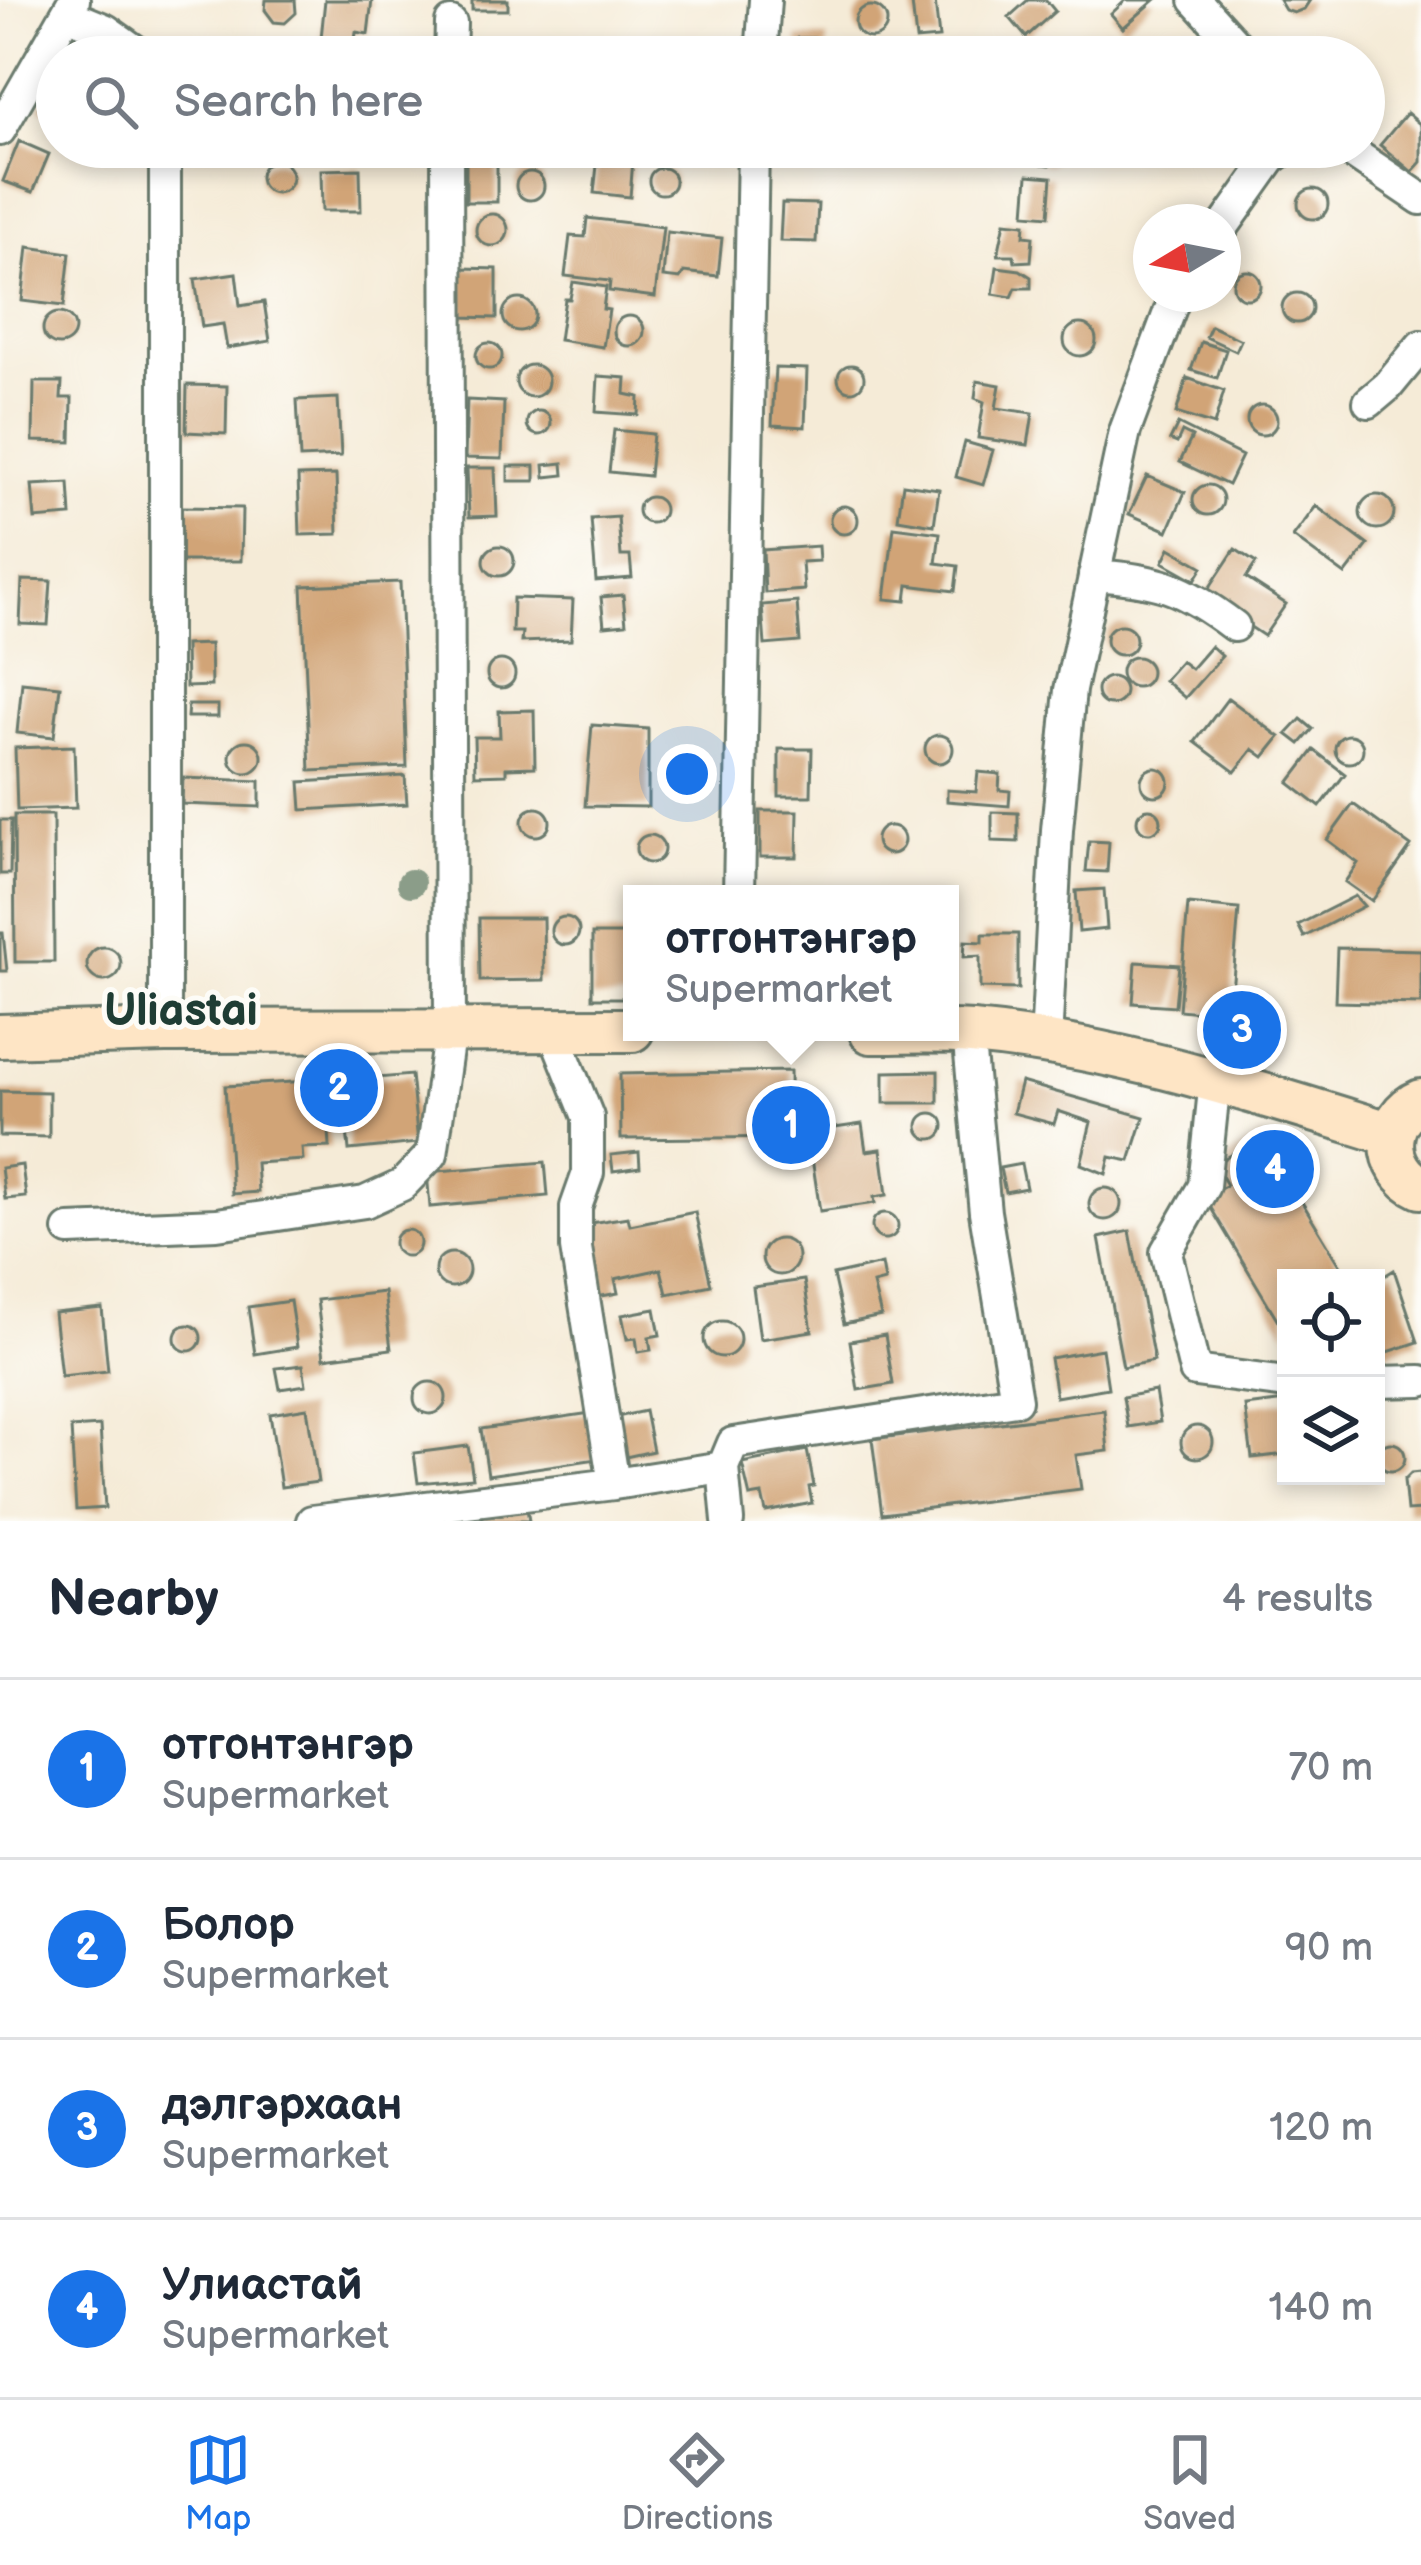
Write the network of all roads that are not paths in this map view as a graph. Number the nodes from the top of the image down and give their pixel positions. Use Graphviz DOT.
graph roads {
  1 [pos="765,0"];
  2 [pos="1195,0"];
  3 [pos="71,7"];
  4 [pos="451,23"];
  5 [pos="54,36"];
  6 [pos="116,36"];
  7 [pos="451,36"];
  8 [pos="762,36"];
  9 [pos="1228,36"];
  10 [pos="36,68"];
  11 [pos="0,130"];
  12 [pos="164,168"];
  13 [pos="447,168"];
  14 [pos="753,168"];
  15 [pos="1265,168"];
  16 [pos="1375,168"];
  17 [pos="1421,199"];
  18 [pos="1239,204"];
  19 [pos="1169,312"];
  20 [pos="1421,346"];
  21 [pos="1369,402"];
  22 [pos="1094,575"];
  23 [pos="1234,626"];
  24 [pos="739,885"];
  25 [pos="450,1029"];
  26 [pos="553,1030"];
  27 [pos="623,1030"];
  28 [pos="164,1031"];
  29 [pos="959,1033"];
  30 [pos="968,1033"];
  31 [pos="0,1036"];
  32 [pos="1046,1042"];
  33 [pos="1215,1080"];
  34 [pos="1421,1101"];
  35 [pos="1391,1134"];
  36 [pos="1421,1187"];
  37 [pos="69,1230"];
  38 [pos="1277,1381"];
  39 [pos="1421,1381"];
  40 [pos="1385,1382"];
  41 [pos="723,1467"];
  42 [pos="614,1484"];
  43 [pos="328,1520"];
  44 [pos="728,1521"];
  1 -- 8 [label="street"];
  2 -- 9 [label="street"];
  3 -- 5 [label="street"];
  3 -- 6 [label="street"];
  4 -- 7 [label="street"];
  10 -- 11 [label="street"];
  12 -- 28 [label="street"];
  13 -- 25 [label="street"];
  14 -- 24 [label="street"];
  15 -- 18 [label="street"];
  16 -- 17 [label="street"];
  19 -- 22 [label="street"];
  20 -- 21 [label="street"];
  22 -- 23 [label="street"];
  22 -- 32 [label="street"];
  25 -- 26 [label="street"];
  25 -- 28 [label="street"];
  25 -- 37 [label="street"];
  26 -- 27 [label="street"];
  26 -- 42 [label="street"];
  28 -- 31 [label="street"];
  29 -- 30 [label="street"];
  30 -- 32 [label="street"];
  30 -- 41 [label="street"];
  32 -- 33 [label="street"];
  33 -- 35 [label="street"];
  33 -- 38 [label="street"];
  34 -- 35 [label="street"];
  35 -- 36 [label="street"];
  39 -- 40 [label="street"];
  41 -- 42 [label="street"];
  41 -- 44 [label="street"];
  42 -- 43 [label="street"];
}
